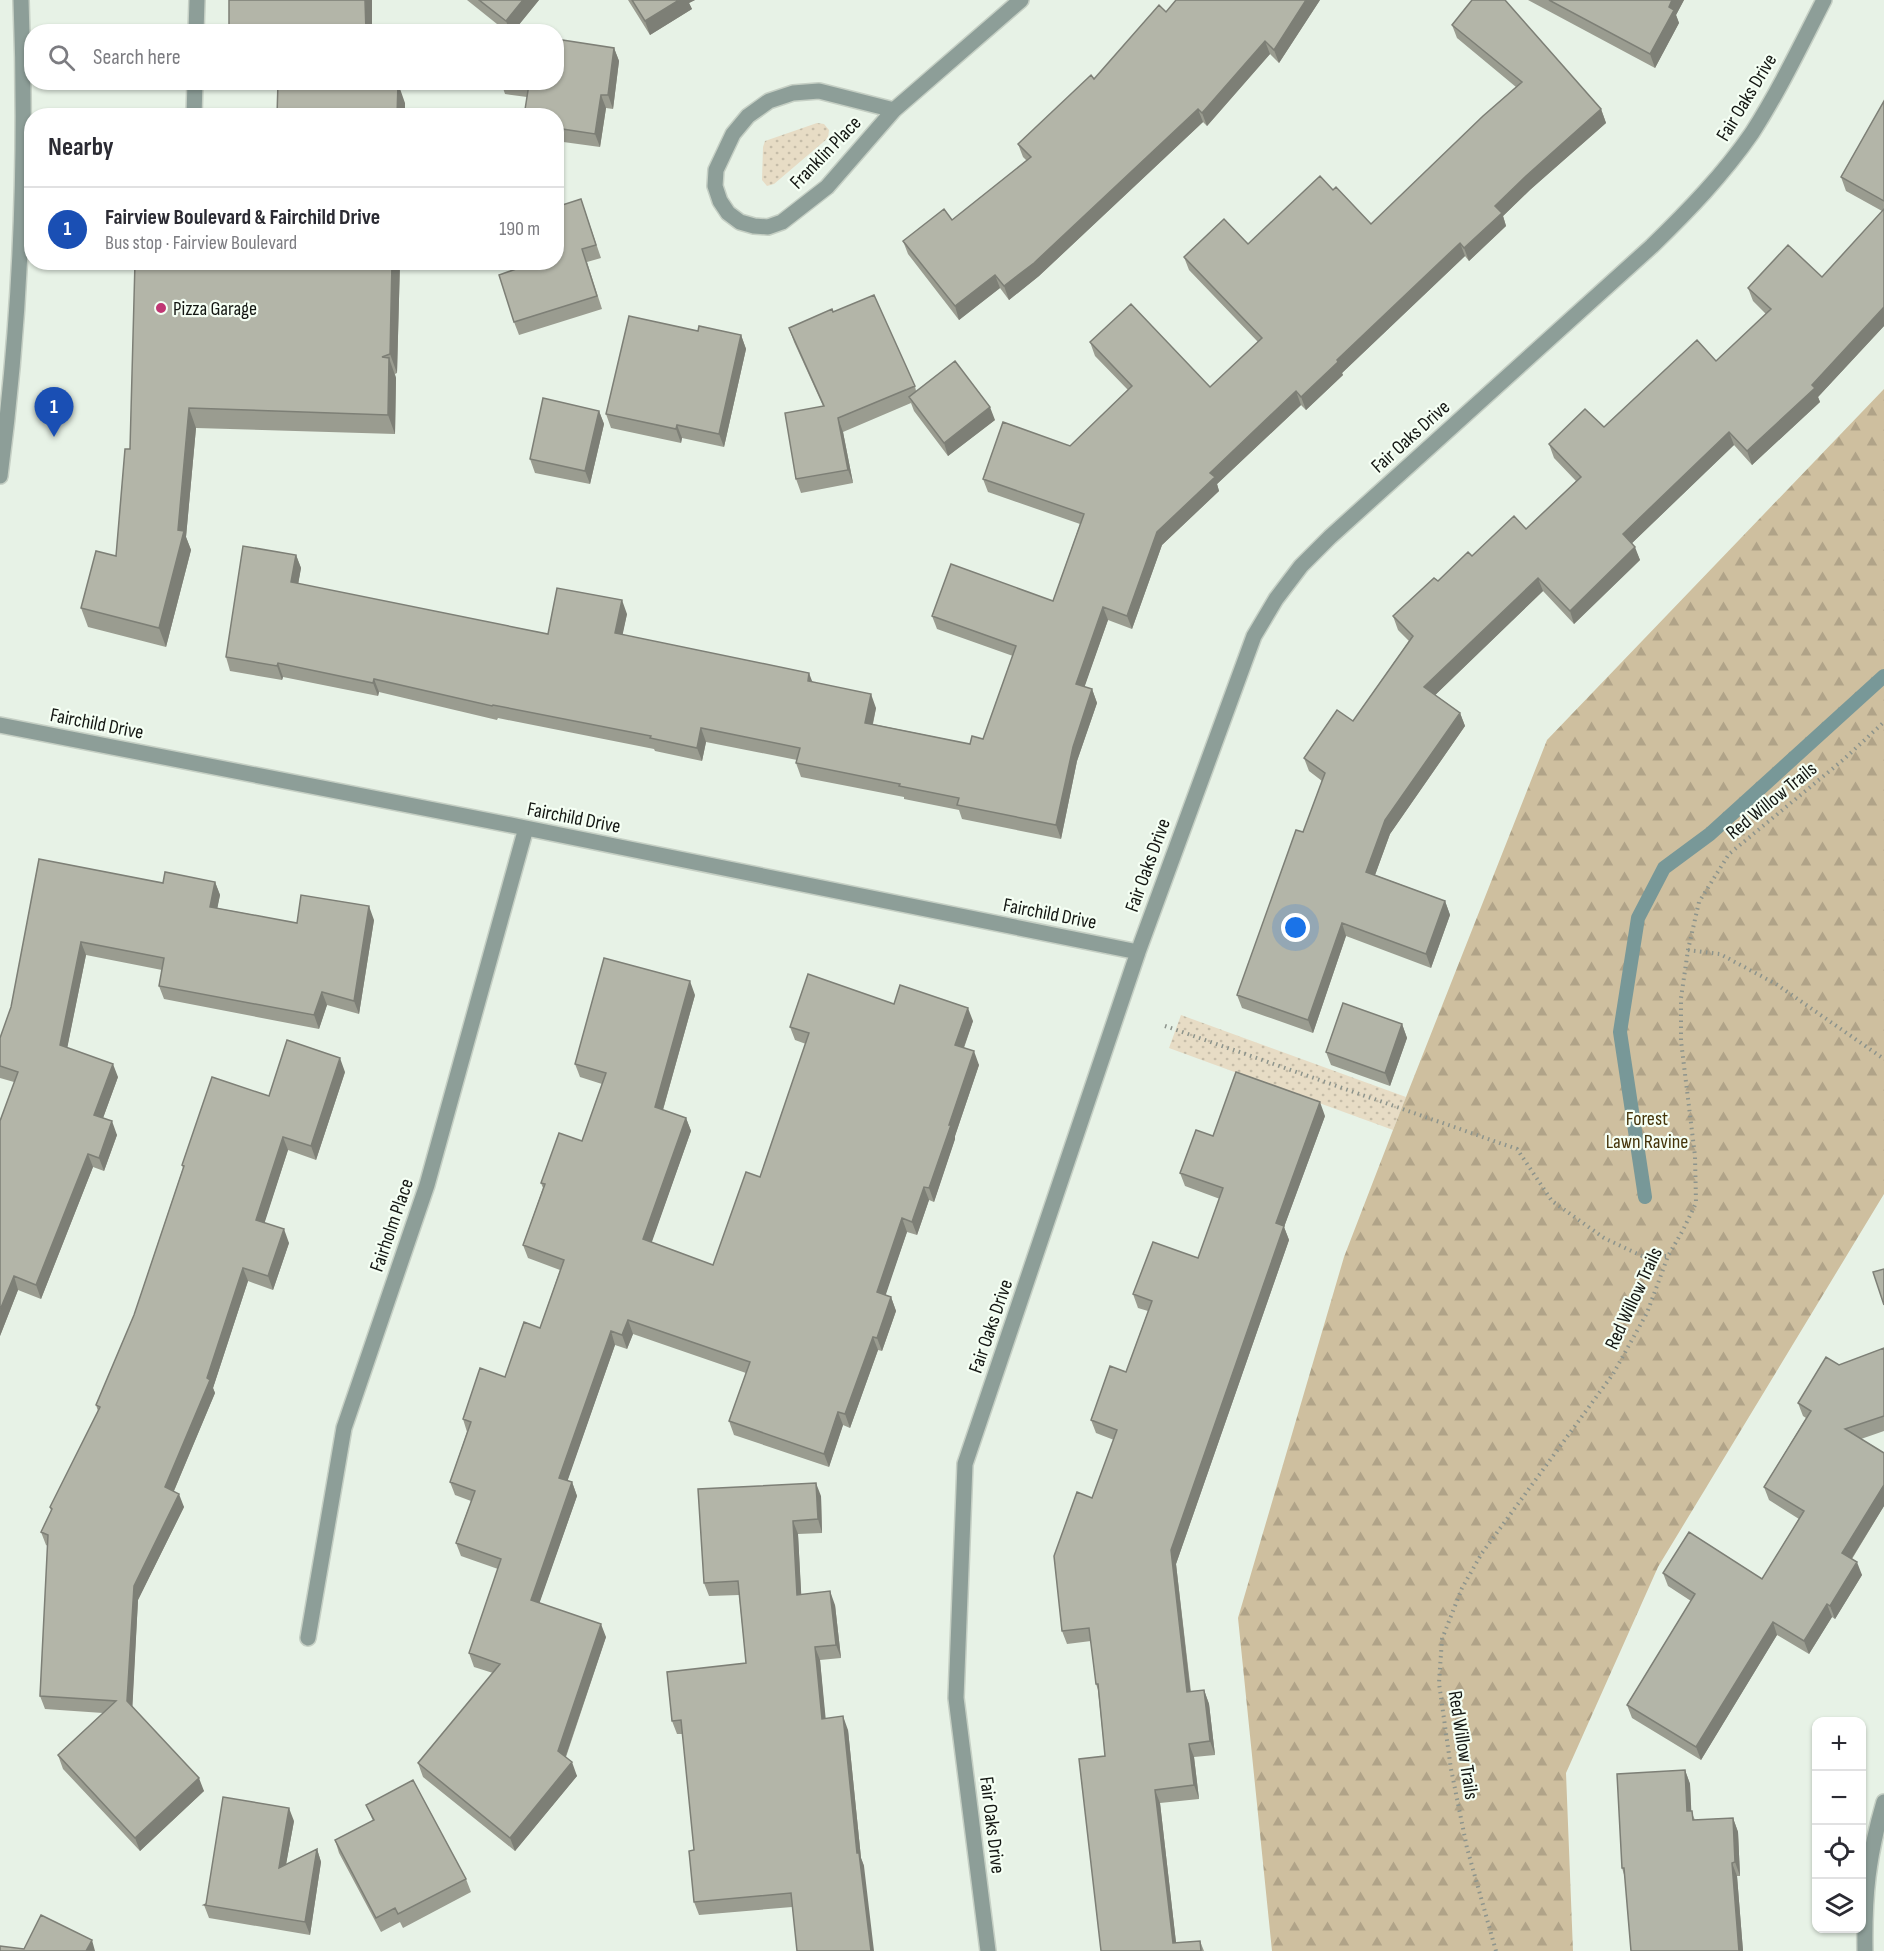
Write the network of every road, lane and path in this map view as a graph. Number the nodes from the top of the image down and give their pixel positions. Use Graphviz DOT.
graph roads {
  1 [pos="21,0"];
  2 [pos="196,0"];
  3 [pos="1021,0"];
  4 [pos="1824,0"];
  5 [pos="196,24"];
  6 [pos="24,86"];
  7 [pos="24,90"];
  8 [pos="195,90"];
  9 [pos="25,108"];
  10 [pos="194,108"];
  11 [pos="894,110"];
  12 [pos="24,224"];
  13 [pos="0,476"];
  14 [pos="1884,722"];
  15 [pos="0,725"];
  16 [pos="526,828"];
  17 [pos="1688,950"];
  18 [pos="1138,952"];
  19 [pos="1165,1026"];
  20 [pos="1884,1059"];
  21 [pos="1668,1256"];
  22 [pos="308,1638"];
  23 [pos="1884,1802"];
  24 [pos="988,1951"];
  25 [pos="1496,1951"];
  26 [pos="1865,1951"];
  1 -- 6 [label="street"];
  2 -- 5 [label="street"];
  3 -- 11 [label="street, Franklin Place"];
  4 -- 18 [label="street, Fair Oaks Drive"];
  7 -- 9 [label="street"];
  8 -- 10 [label="street"];
  11 -- 11 [label="street, Franklin Place"];
  12 -- 13 [label="street"];
  14 -- 17 [label="path, Red Willow Trails"];
  15 -- 16 [label="street, Fairchild Drive"];
  16 -- 18 [label="street, Fairchild Drive"];
  16 -- 22 [label="street, Fairholm Place"];
  17 -- 20 [label="path"];
  17 -- 21 [label="path, Red Willow Trails"];
  18 -- 24 [label="street, Fair Oaks Drive"];
  19 -- 21 [label="path"];
  21 -- 25 [label="path, Red Willow Trails"];
  23 -- 26 [label="street"];
}
